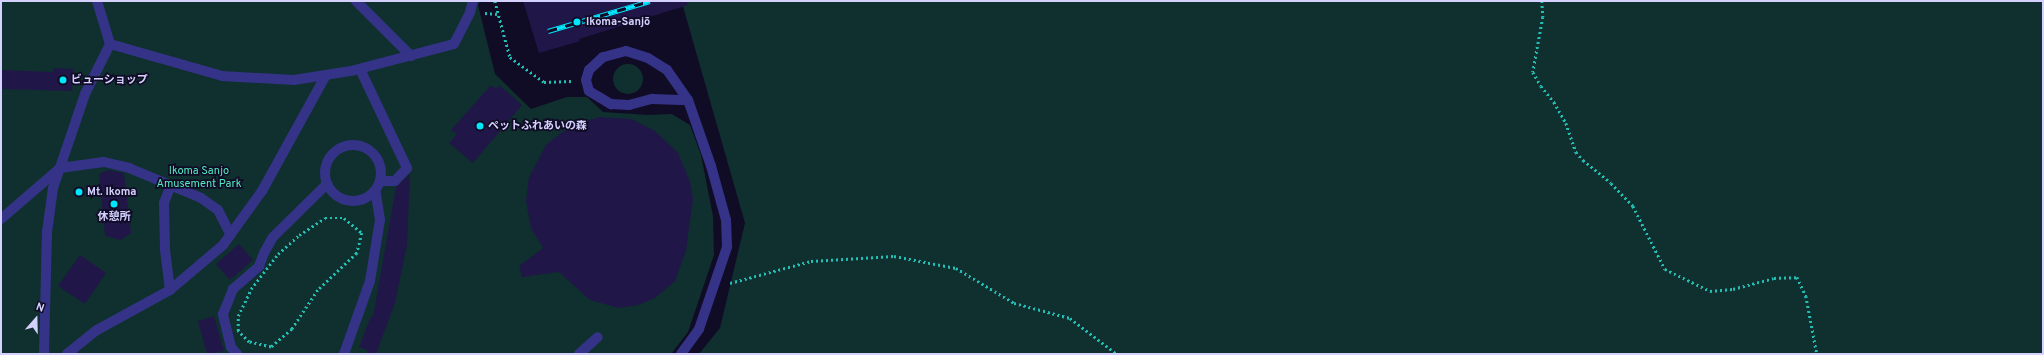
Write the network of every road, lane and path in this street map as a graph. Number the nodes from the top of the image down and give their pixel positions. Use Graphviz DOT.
graph roads {
  1 [pos="97,1"];
  2 [pos="356,1"];
  3 [pos="473,1"];
  4 [pos="495,1"];
  5 [pos="1542,1"];
  6 [pos="110,44"];
  7 [pos="411,56"];
  8 [pos="360,69"];
  9 [pos="326,76"];
  10 [pos="586,80"];
  11 [pos="688,100"];
  12 [pos="60,168"];
  13 [pos="380,181"];
  14 [pos="327,184"];
  15 [pos="171,185"];
  16 [pos="375,190"];
  17 [pos="1,220"];
  18 [pos="230,235"];
  19 [pos="715,287"];
  20 [pos="170,290"];
  21 [pos="238,316"];
  22 [pos="598,337"];
  23 [pos="44,354"];
  24 [pos="67,354"];
  25 [pos="237,354"];
  26 [pos="344,354"];
  27 [pos="579,354"];
  28 [pos="681,354"];
  29 [pos="1117,354"];
  30 [pos="1817,354"];
  1 -- 6 [label="street"];
  2 -- 7 [label="street"];
  3 -- 7 [label="street"];
  4 -- 10 [label="path"];
  5 -- 30 [label="path"];
  6 -- 9 [label="street"];
  6 -- 12 [label="street"];
  7 -- 8 [label="street"];
  8 -- 9 [label="street"];
  8 -- 13 [label="street"];
  9 -- 18 [label="street"];
  10 -- 11 [label="street"];
  10 -- 11 [label="street"];
  11 -- 19 [label="street"];
  12 -- 15 [label="street"];
  12 -- 17 [label="street"];
  12 -- 23 [label="street"];
  13 -- 14 [label="street"];
  13 -- 16 [label="street"];
  14 -- 16 [label="street"];
  14 -- 25 [label="street"];
  15 -- 18 [label="street"];
  15 -- 20 [label="street"];
  16 -- 26 [label="street"];
  18 -- 20 [label="street"];
  19 -- 28 [label="street"];
  19 -- 29 [label="path"];
  20 -- 24 [label="street"];
  21 -- 21 [label="path"];
  22 -- 27 [label="street"];
}
